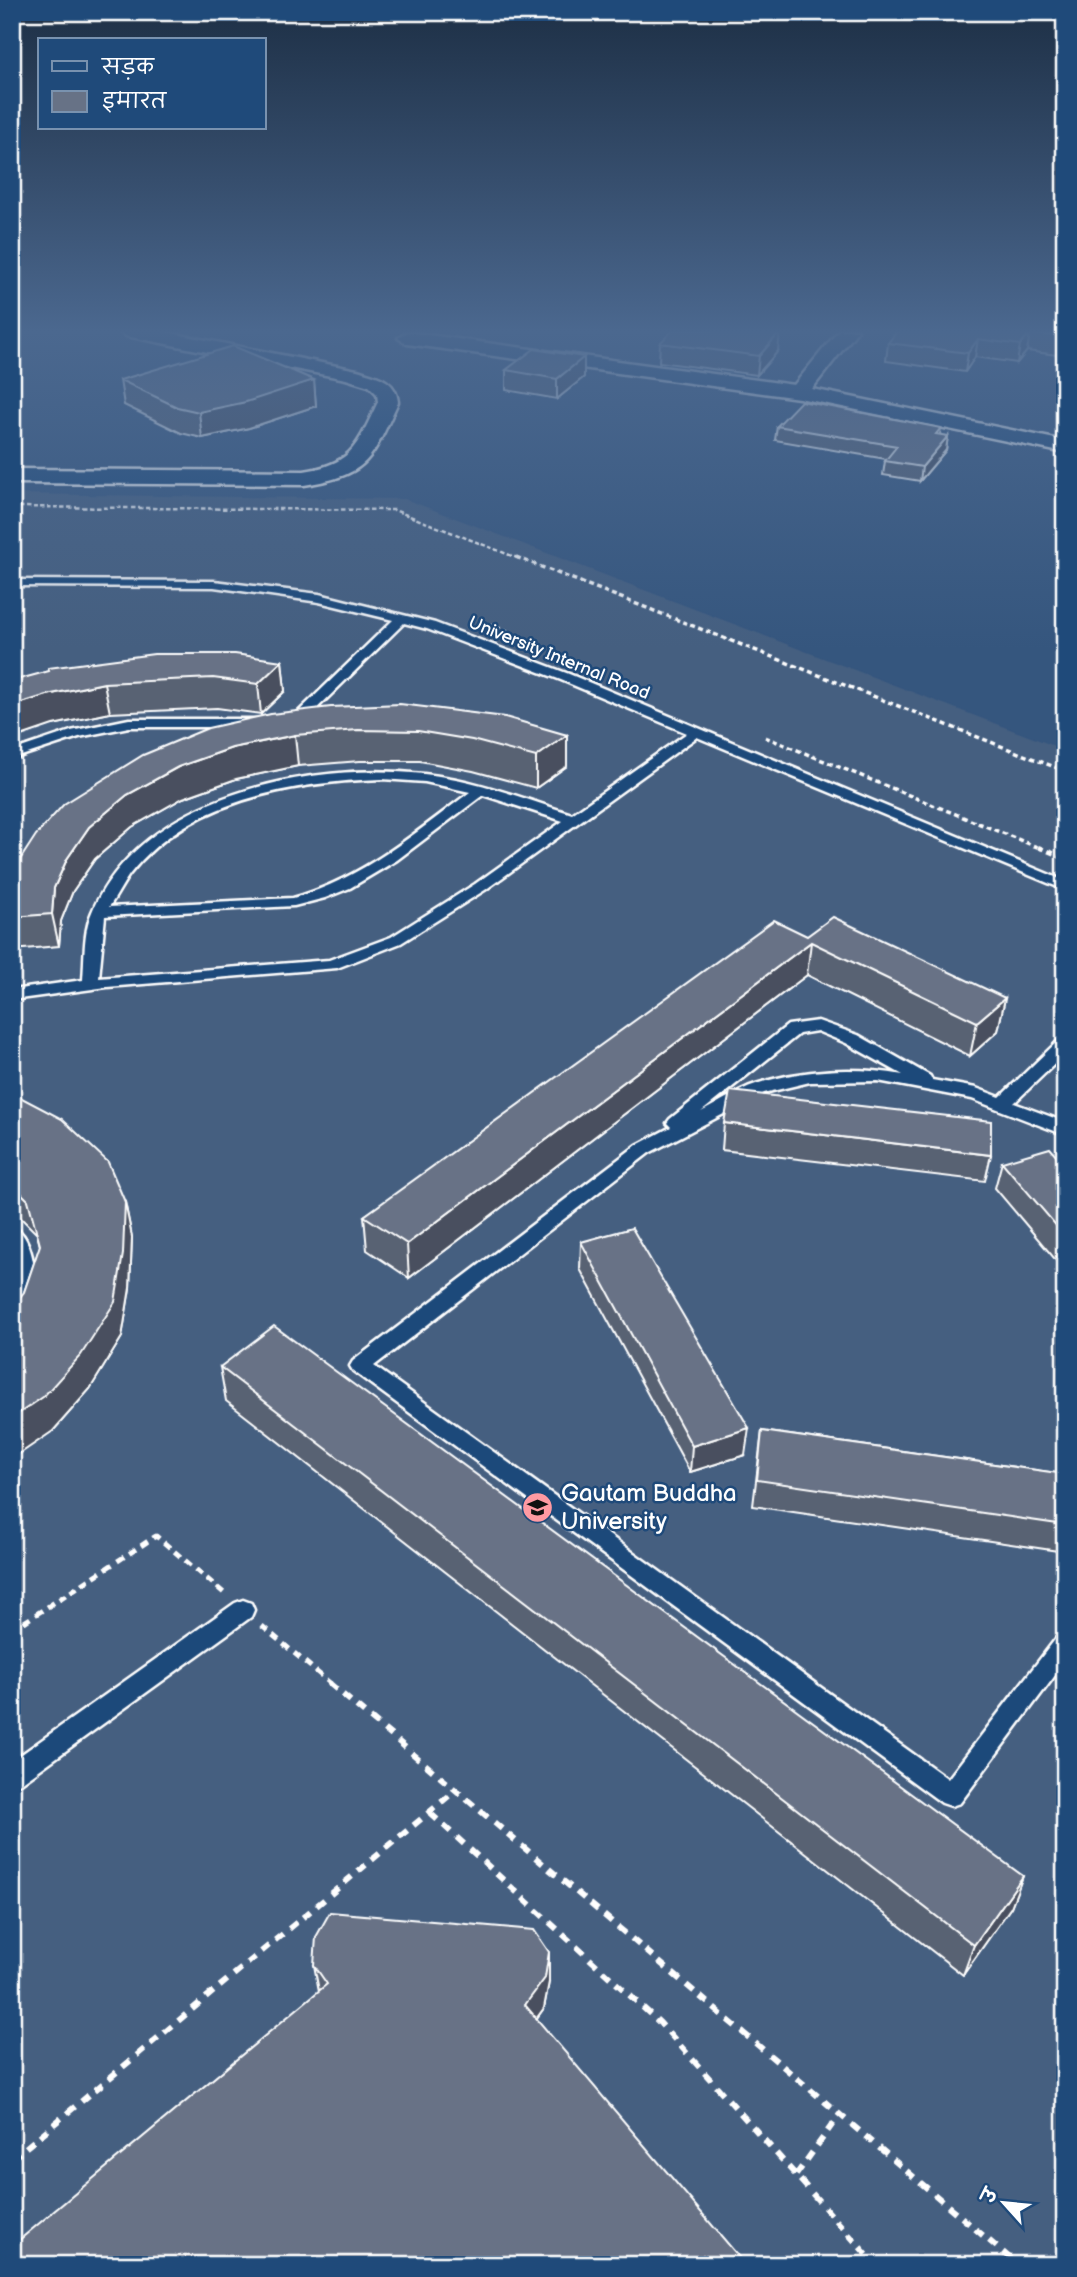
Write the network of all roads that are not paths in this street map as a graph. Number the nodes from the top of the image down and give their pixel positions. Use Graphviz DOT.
graph roads {
  1 [pos="371,436"];
  2 [pos="1013,436"];
  3 [pos="1065,447"];
  4 [pos="12,476"];
  5 [pos="12,583"];
  6 [pos="401,619"];
  7 [pos="696,732"];
  8 [pos="12,755"];
  9 [pos="480,791"];
  10 [pos="573,819"];
  11 [pos="1065,886"];
  12 [pos="99,912"];
  13 [pos="91,984"];
  14 [pos="12,995"];
  15 [pos="1065,1044"];
  16 [pos="937,1087"];
  17 [pos="1003,1104"];
  18 [pos="1065,1129"];
  19 [pos="643,1149"];
  20 [pos="12,1233"];
  21 [pos="12,1319"];
  22 [pos="243,1610"];
  23 [pos="1065,1644"];
  24 [pos="12,1775"];
  1 -- 4 [label="street"];
  2 -- 3 [label="street"];
  5 -- 6 [label="lane, University Internal Road"];
  6 -- 7 [label="lane, University Internal Road"];
  6 -- 8 [label="lane"];
  7 -- 10 [label="lane"];
  7 -- 11 [label="lane, University Internal Road"];
  9 -- 10 [label="lane"];
  9 -- 12 [label="lane"];
  9 -- 12 [label="lane"];
  10 -- 13 [label="lane"];
  12 -- 13 [label="lane"];
  13 -- 14 [label="lane"];
  15 -- 17 [label="lane"];
  16 -- 17 [label="lane"];
  16 -- 19 [label="lane"];
  16 -- 19 [label="lane"];
  17 -- 18 [label="lane"];
  19 -- 23 [label="lane"];
  20 -- 21 [label="lane"];
  22 -- 24 [label="lane"];
}
